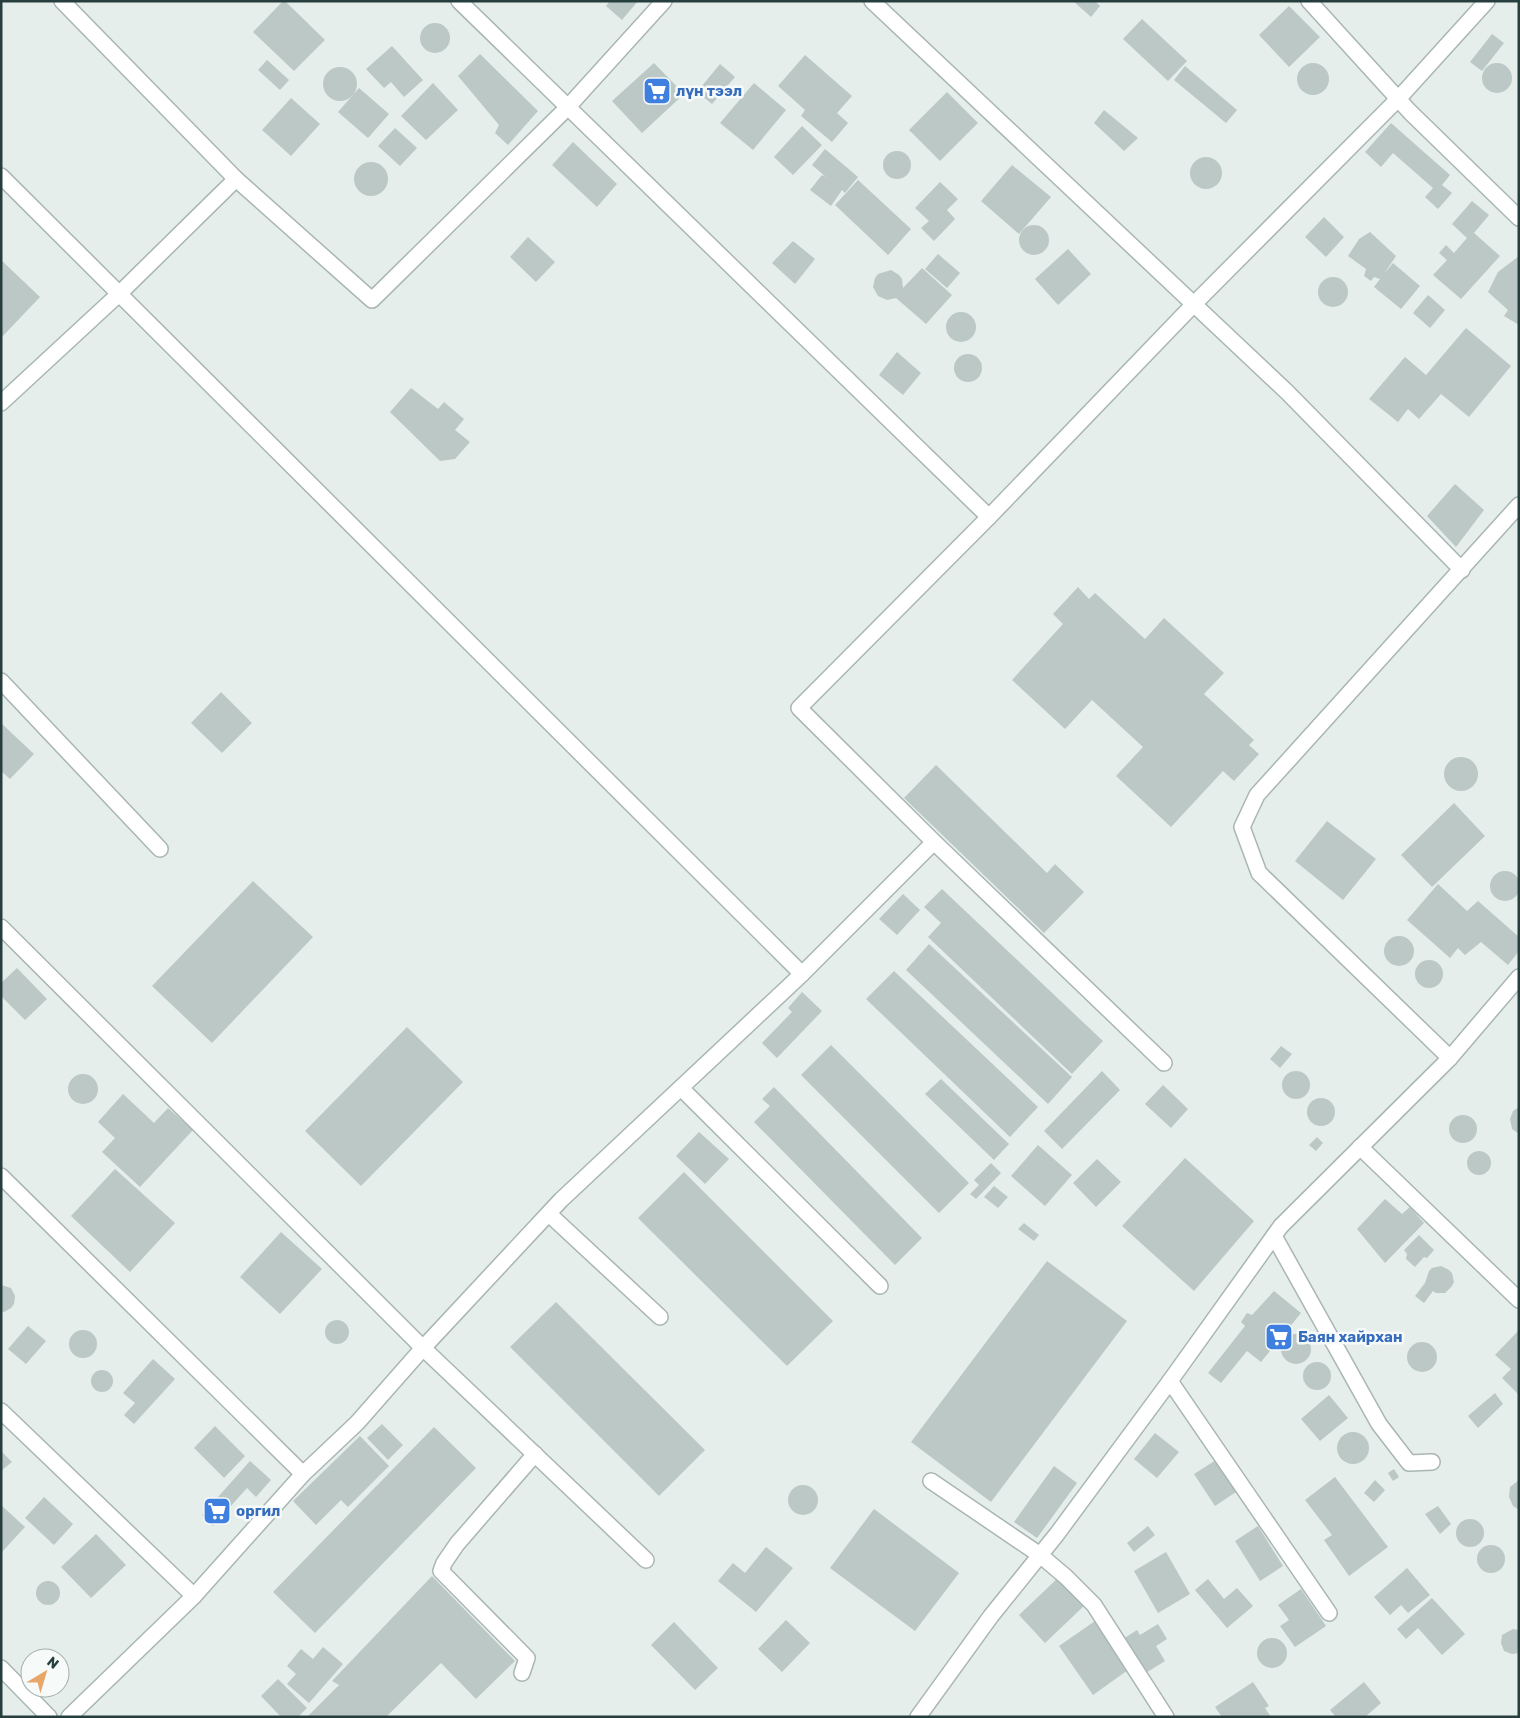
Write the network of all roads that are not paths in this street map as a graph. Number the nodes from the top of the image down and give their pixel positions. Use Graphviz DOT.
graph roads {
  1 [pos="62,1"];
  2 [pos="459,1"];
  3 [pos="664,1"];
  4 [pos="872,1"];
  5 [pos="1309,1"];
  6 [pos="1487,1"];
  7 [pos="1398,98"];
  8 [pos="568,108"];
  9 [pos="1,176"];
  10 [pos="236,179"];
  11 [pos="1519,218"];
  12 [pos="120,293"];
  13 [pos="1194,304"];
  14 [pos="1,404"];
  15 [pos="1519,505"];
  16 [pos="989,517"];
  17 [pos="1462,570"];
  18 [pos="1,681"];
  19 [pos="934,842"];
  20 [pos="160,849"];
  21 [pos="1,927"];
  22 [pos="802,974"];
  23 [pos="1519,977"];
  24 [pos="1450,1058"];
  25 [pos="1164,1063"];
  26 [pos="681,1088"];
  27 [pos="1360,1148"];
  28 [pos="1,1176"];
  29 [pos="549,1214"];
  30 [pos="1274,1236"];
  31 [pos="880,1286"];
  32 [pos="1519,1300"];
  33 [pos="660,1317"];
  34 [pos="423,1348"];
  35 [pos="1170,1381"];
  36 [pos="1,1411"];
  37 [pos="535,1454"];
  38 [pos="1432,1462"];
  39 [pos="303,1474"];
  40 [pos="931,1481"];
  41 [pos="1040,1555"];
  42 [pos="646,1560"];
  43 [pos="194,1596"];
  44 [pos="1329,1613"];
  45 [pos="1,1668"];
  46 [pos="522,1673"];
  47 [pos="49,1717"];
  48 [pos="69,1717"];
  49 [pos="918,1717"];
  50 [pos="1166,1717"];
  1 -- 10 [label="street"];
  2 -- 8 [label="street"];
  3 -- 8 [label="street"];
  4 -- 13 [label="street"];
  5 -- 7 [label="street"];
  6 -- 7 [label="street"];
  7 -- 11 [label="street"];
  7 -- 13 [label="street"];
  8 -- 10 [label="street"];
  8 -- 16 [label="street"];
  9 -- 12 [label="street"];
  10 -- 12 [label="street"];
  12 -- 14 [label="street"];
  12 -- 22 [label="street"];
  13 -- 16 [label="street"];
  13 -- 17 [label="street"];
  15 -- 17 [label="street"];
  16 -- 19 [label="street"];
  17 -- 24 [label="street"];
  18 -- 20 [label="street"];
  19 -- 22 [label="street"];
  19 -- 25 [label="street"];
  21 -- 34 [label="street"];
  22 -- 26 [label="street"];
  23 -- 24 [label="street"];
  24 -- 27 [label="street"];
  26 -- 29 [label="street"];
  26 -- 31 [label="street"];
  27 -- 30 [label="street"];
  27 -- 32 [label="street"];
  28 -- 39 [label="street"];
  29 -- 33 [label="street"];
  29 -- 34 [label="street"];
  30 -- 35 [label="street"];
  30 -- 38 [label="street"];
  34 -- 37 [label="street"];
  34 -- 39 [label="street"];
  35 -- 41 [label="street"];
  35 -- 44 [label="street"];
  36 -- 43 [label="street"];
  37 -- 42 [label="street"];
  37 -- 46 [label="street"];
  39 -- 43 [label="street"];
  40 -- 41 [label="street"];
  41 -- 49 [label="street"];
  41 -- 50 [label="street"];
  43 -- 48 [label="street"];
  45 -- 47 [label="street"];
}
